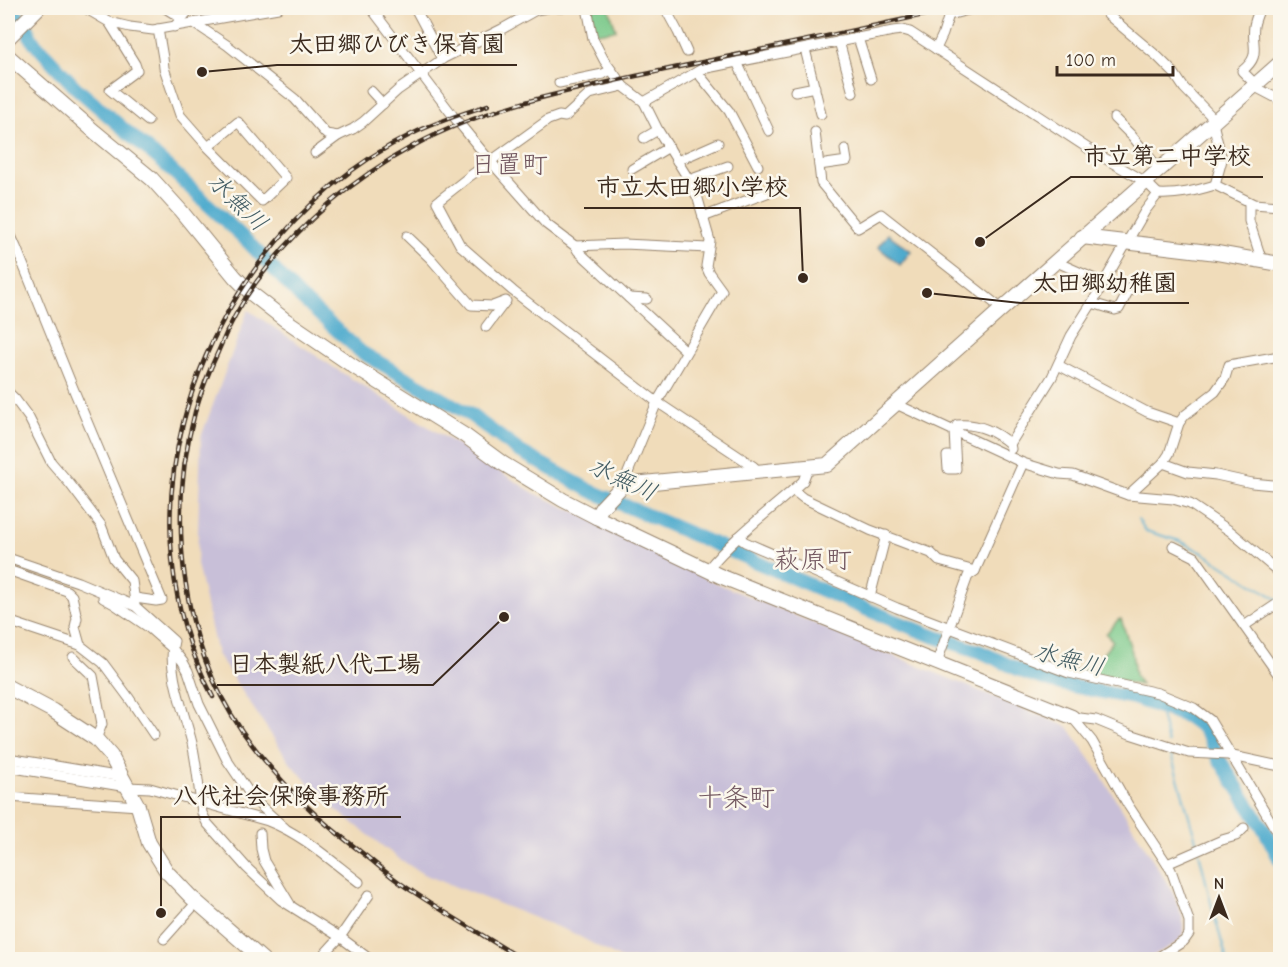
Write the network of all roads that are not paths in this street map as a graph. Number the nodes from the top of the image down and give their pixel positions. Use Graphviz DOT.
graph roads {
  1 [pos="85,8"];
  2 [pos="165,8"];
  3 [pos="191,8"];
  4 [pos="225,8"];
  5 [pos="278,8"];
  6 [pos="371,8"];
  7 [pos="415,8"];
  8 [pos="547,8"];
  9 [pos="587,8"];
  10 [pos="665,8"];
  11 [pos="976,8"];
  12 [pos="1107,8"];
  13 [pos="1260,8"];
  14 [pos="32,11"];
  15 [pos="950,11"];
  16 [pos="231,16"];
  17 [pos="181,18"];
  18 [pos="110,22"];
  19 [pos="194,23"];
  20 [pos="174,27"];
  21 [pos="158,29"];
  22 [pos="9,35"];
  23 [pos="858,38"];
  24 [pos="839,42"];
  25 [pos="805,49"];
  26 [pos="936,49"];
  27 [pos="687,52"];
  28 [pos="8,56"];
  29 [pos="442,59"];
  30 [pos="737,62"];
  31 [pos="1281,63"];
  32 [pos="611,70"];
  33 [pos="698,72"];
  34 [pos="422,74"];
  35 [pos="871,79"];
  36 [pos="560,83"];
  37 [pos="1256,85"];
  38 [pos="623,86"];
  39 [pos="814,87"];
  40 [pos="371,91"];
  41 [pos="795,92"];
  42 [pos="853,93"];
  43 [pos="1281,100"];
  44 [pos="644,102"];
  45 [pos="382,104"];
  46 [pos="818,110"];
  47 [pos="1114,118"];
  48 [pos="148,121"];
  49 [pos="1214,122"];
  50 [pos="769,126"];
  51 [pos="658,130"];
  52 [pos="815,132"];
  53 [pos="338,136"];
  54 [pos="644,138"];
  55 [pos="718,143"];
  56 [pos="208,147"];
  57 [pos="669,147"];
  58 [pos="845,149"];
  59 [pos="315,153"];
  60 [pos="676,161"];
  61 [pos="491,162"];
  62 [pos="819,165"];
  63 [pos="728,166"];
  64 [pos="758,166"];
  65 [pos="632,169"];
  66 [pos="1160,170"];
  67 [pos="688,180"];
  68 [pos="1146,182"];
  69 [pos="1215,184"];
  70 [pos="772,191"];
  71 [pos="1158,194"];
  72 [pos="1249,202"];
  73 [pos="1281,206"];
  74 [pos="703,217"];
  75 [pos="8,229"];
  76 [pos="407,236"];
  77 [pos="1082,237"];
  78 [pos="1127,243"];
  79 [pos="575,246"];
  80 [pos="708,248"];
  81 [pos="1058,259"];
  82 [pos="1262,261"];
  83 [pos="1281,264"];
  84 [pos="1135,278"];
  85 [pos="1104,283"];
  86 [pos="513,291"];
  87 [pos="629,298"];
  88 [pos="647,299"];
  89 [pos="506,301"];
  90 [pos="1092,303"];
  91 [pos="1002,309"];
  92 [pos="486,327"];
  93 [pos="686,351"];
  94 [pos="1281,358"];
  95 [pos="1058,365"];
  96 [pos="8,392"];
  97 [pos="657,402"];
  98 [pos="896,404"];
  99 [pos="1179,423"];
  100 [pos="954,431"];
  101 [pos="1010,444"];
  102 [pos="955,456"];
  103 [pos="1011,457"];
  104 [pos="1023,463"];
  105 [pos="1163,463"];
  106 [pos="808,468"];
  107 [pos="759,472"];
  108 [pos="1281,487"];
  109 [pos="620,488"];
  110 [pos="793,490"];
  111 [pos="1128,495"];
  112 [pos="599,512"];
  113 [pos="886,536"];
  114 [pos="736,539"];
  115 [pos="1173,546"];
  116 [pos="8,560"];
  117 [pos="8,570"];
  118 [pos="707,570"];
  119 [pos="975,571"];
  120 [pos="1281,573"];
  121 [pos="870,597"];
  122 [pos="135,602"];
  123 [pos="1281,602"];
  124 [pos="8,621"];
  125 [pos="1244,626"];
  126 [pos="950,627"];
  127 [pos="80,645"];
  128 [pos="172,648"];
  129 [pos="73,657"];
  130 [pos="938,657"];
  131 [pos="103,663"];
  132 [pos="1279,672"];
  133 [pos="93,676"];
  134 [pos="8,687"];
  135 [pos="1072,717"];
  136 [pos="154,735"];
  137 [pos="96,739"];
  138 [pos="1231,756"];
  139 [pos="8,758"];
  140 [pos="1281,766"];
  141 [pos="8,767"];
  142 [pos="122,783"];
  143 [pos="8,796"];
  144 [pos="201,801"];
  145 [pos="258,804"];
  146 [pos="138,806"];
  147 [pos="247,815"];
  148 [pos="285,828"];
  149 [pos="1244,828"];
  150 [pos="260,833"];
  151 [pos="1281,841"];
  152 [pos="1167,864"];
  153 [pos="359,882"];
  154 [pos="369,895"];
  155 [pos="197,902"];
  156 [pos="291,906"];
  157 [pos="340,937"];
  158 [pos="164,939"];
  159 [pos="263,960"];
  160 [pos="319,960"];
  161 [pos="371,960"];
  162 [pos="1154,960"];
  1 -- 18 [label="street"];
  2 -- 17 [label="street"];
  3 -- 17 [label="street"];
  4 -- 16 [label="street"];
  5 -- 16 [label="street"];
  6 -- 34 [label="street"];
  7 -- 29 [label="street"];
  8 -- 29 [label="street"];
  9 -- 32 [label="street"];
  10 -- 27 [label="street"];
  11 -- 15 [label="street"];
  12 -- 49 [label="street"];
  13 -- 37 [label="street"];
  14 -- 22 [label="street"];
  15 -- 26 [label="street"];
  16 -- 19 [label="street"];
  17 -- 20 [label="street"];
  18 -- 21 [label="street"];
  18 -- 48 [label="street"];
  19 -- 20 [label="street"];
  19 -- 53 [label="street"];
  20 -- 21 [label="street"];
  21 -- 56 [label="street"];
  23 -- 24 [label="street"];
  23 -- 26 [label="street"];
  23 -- 35 [label="street"];
  24 -- 25 [label="street"];
  24 -- 42 [label="street"];
  25 -- 30 [label="street"];
  25 -- 39 [label="street"];
  26 -- 68 [label="street"];
  28 -- 112 [label="street"];
  29 -- 34 [label="street"];
  30 -- 33 [label="street"];
  30 -- 50 [label="street"];
  31 -- 37 [label="street"];
  32 -- 36 [label="street"];
  32 -- 38 [label="street"];
  33 -- 44 [label="street"];
  33 -- 64 [label="street"];
  34 -- 45 [label="street"];
  34 -- 61 [label="street"];
  37 -- 43 [label="street"];
  37 -- 49 [label="street"];
  38 -- 44 [label="street"];
  38 -- 61 [label="street"];
  39 -- 41 [label="street"];
  39 -- 46 [label="street"];
  40 -- 45 [label="street"];
  44 -- 51 [label="street"];
  45 -- 53 [label="street"];
  47 -- 66 [label="street"];
  49 -- 66 [label="street"];
  49 -- 69 [label="street"];
  51 -- 54 [label="street"];
  51 -- 57 [label="street"];
  52 -- 62 [label="street"];
  53 -- 59 [label="street"];
  55 -- 60 [label="street"];
  56 -- 56 [label="street"];
  57 -- 60 [label="street"];
  57 -- 65 [label="street"];
  58 -- 62 [label="street"];
  60 -- 67 [label="street"];
  61 -- 79 [label="street"];
  61 -- 86 [label="street"];
  62 -- 91 [label="street"];
  63 -- 67 [label="street"];
  66 -- 68 [label="street"];
  67 -- 74 [label="street"];
  68 -- 71 [label="street"];
  68 -- 77 [label="street"];
  69 -- 71 [label="street"];
  69 -- 72 [label="street"];
  70 -- 74 [label="street"];
  71 -- 78 [label="street"];
  72 -- 73 [label="street"];
  72 -- 82 [label="street"];
  74 -- 80 [label="street"];
  75 -- 122 [label="street"];
  76 -- 89 [label="street"];
  77 -- 78 [label="street"];
  77 -- 81 [label="street"];
  78 -- 82 [label="street"];
  78 -- 85 [label="street"];
  79 -- 80 [label="street"];
  79 -- 87 [label="street"];
  80 -- 93 [label="street"];
  81 -- 85 [label="street"];
  81 -- 91 [label="street"];
  82 -- 83 [label="street"];
  84 -- 90 [label="street"];
  85 -- 90 [label="street"];
  86 -- 89 [label="street"];
  86 -- 97 [label="street"];
  87 -- 88 [label="street"];
  87 -- 93 [label="street"];
  89 -- 92 [label="street"];
  90 -- 95 [label="street"];
  91 -- 98 [label="street"];
  93 -- 97 [label="street"];
  94 -- 99 [label="street"];
  95 -- 99 [label="street"];
  95 -- 101 [label="street"];
  96 -- 122 [label="street"];
  97 -- 107 [label="street"];
  97 -- 109 [label="street"];
  98 -- 100 [label="street"];
  98 -- 106 [label="street"];
  99 -- 105 [label="street"];
  100 -- 101 [label="street"];
  100 -- 102 [label="street"];
  100 -- 103 [label="street"];
  101 -- 103 [label="street"];
  103 -- 104 [label="street"];
  104 -- 111 [label="street"];
  104 -- 119 [label="street"];
  105 -- 108 [label="street"];
  105 -- 111 [label="street"];
  106 -- 107 [label="street"];
  106 -- 110 [label="street"];
  107 -- 109 [label="street"];
  109 -- 112 [label="street"];
  110 -- 113 [label="street"];
  110 -- 114 [label="street"];
  111 -- 120 [label="street"];
  112 -- 118 [label="street"];
  113 -- 119 [label="street"];
  113 -- 121 [label="street"];
  114 -- 118 [label="street"];
  114 -- 121 [label="street"];
  115 -- 125 [label="street"];
  116 -- 122 [label="street"];
  116 -- 128 [label="street"];
  117 -- 127 [label="street"];
  118 -- 130 [label="street"];
  119 -- 126 [label="street"];
  121 -- 126 [label="street"];
  122 -- 128 [label="street"];
  123 -- 125 [label="street"];
  124 -- 127 [label="street"];
  125 -- 132 [label="street"];
  126 -- 130 [label="street"];
  126 -- 138 [label="street"];
  127 -- 131 [label="street"];
  128 -- 144 [label="street"];
  128 -- 145 [label="street"];
  129 -- 133 [label="street"];
  130 -- 135 [label="street"];
  131 -- 133 [label="street"];
  131 -- 136 [label="street"];
  133 -- 137 [label="street"];
  134 -- 137 [label="street"];
  135 -- 138 [label="street"];
  135 -- 152 [label="street"];
  137 -- 142 [label="street"];
  138 -- 140 [label="street"];
  138 -- 151 [label="street"];
  139 -- 142 [label="street"];
  141 -- 142 [label="street"];
  142 -- 144 [label="street"];
  142 -- 146 [label="street"];
  143 -- 146 [label="street"];
  144 -- 147 [label="street"];
  144 -- 156 [label="street"];
  145 -- 147 [label="street"];
  145 -- 148 [label="street"];
  146 -- 155 [label="street"];
  147 -- 148 [label="street"];
  148 -- 153 [label="street"];
  149 -- 152 [label="street"];
  150 -- 156 [label="street"];
  152 -- 162 [label="street"];
  154 -- 157 [label="street"];
  155 -- 158 [label="street"];
  155 -- 159 [label="street"];
  156 -- 157 [label="street"];
  157 -- 160 [label="street"];
  157 -- 161 [label="street"];
}
